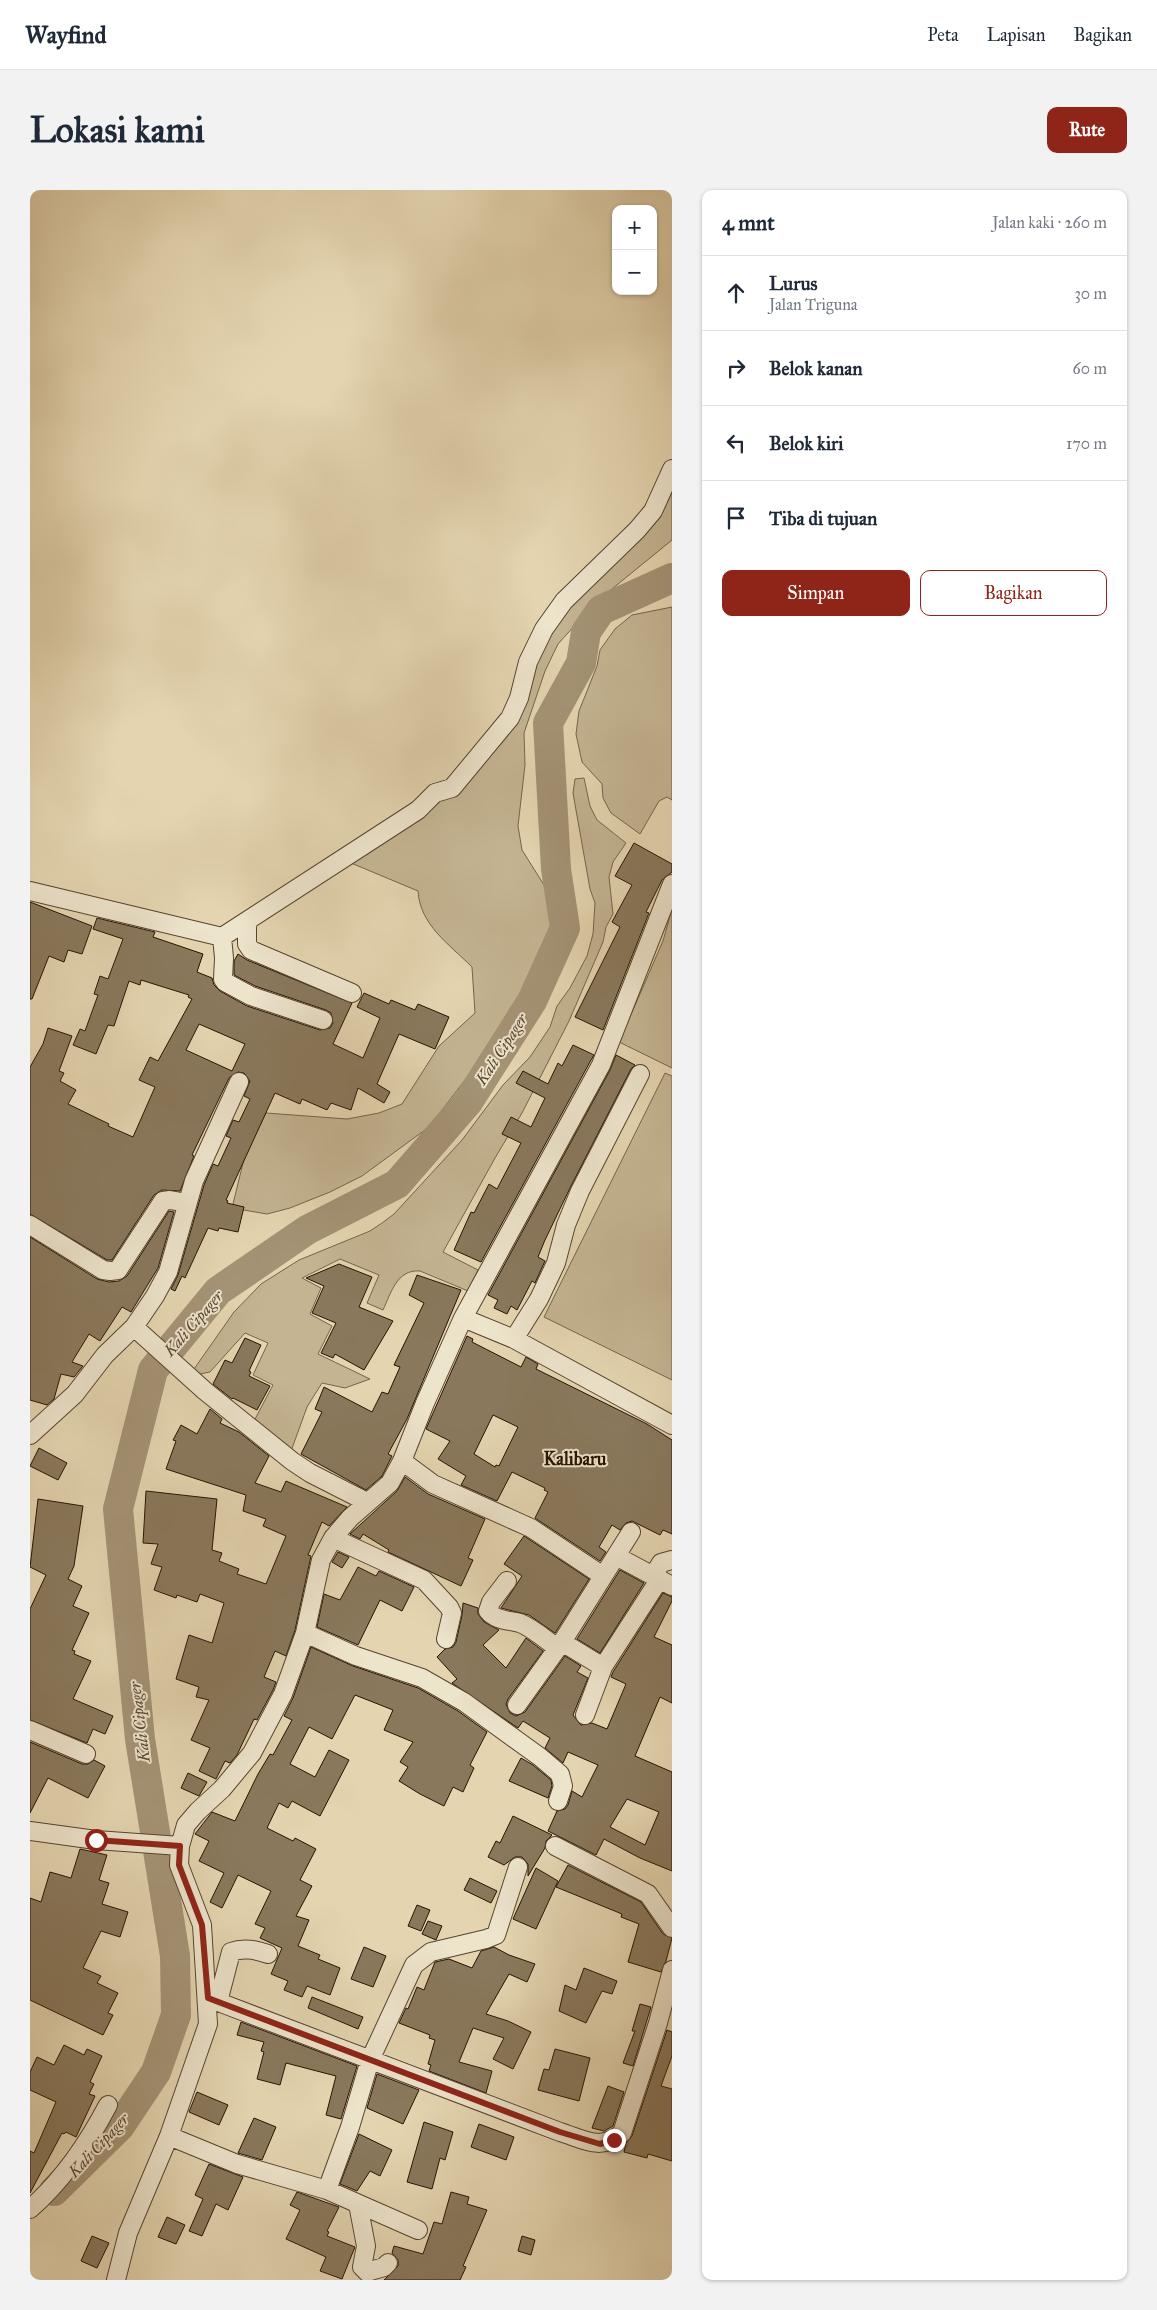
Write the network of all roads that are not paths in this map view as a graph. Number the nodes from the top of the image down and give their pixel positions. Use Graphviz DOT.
graph roads {
  1 [pos="672,469"];
  2 [pos="672,884"];
  3 [pos="30,892"];
  4 [pos="247,921"];
  5 [pos="222,937"];
  6 [pos="352,993"];
  7 [pos="323,1020"];
  8 [pos="640,1074"];
  9 [pos="239,1082"];
  10 [pos="187,1203"];
  11 [pos="30,1225"];
  12 [pos="463,1318"];
  13 [pos="134,1327"];
  14 [pos="514,1339"];
  15 [pos="672,1425"];
  16 [pos="30,1435"];
  17 [pos="402,1461"];
  18 [pos="367,1502"];
  19 [pos="631,1532"];
  20 [pos="333,1538"];
  21 [pos="616,1556"];
  22 [pos="672,1560"];
  23 [pos="604,1576"];
  24 [pos="507,1581"];
  25 [pos="661,1581"];
  26 [pos="305,1633"];
  27 [pos="446,1639"];
  28 [pos="560,1645"];
  29 [pos="603,1667"];
  30 [pos="517,1705"];
  31 [pos="585,1715"];
  32 [pos="30,1730"];
  33 [pos="86,1754"];
  34 [pos="558,1801"];
  35 [pos="30,1831"];
  36 [pos="175,1846"];
  37 [pos="555,1846"];
  38 [pos="518,1867"];
  39 [pos="672,1928"];
  40 [pos="268,1954"];
  41 [pos="672,1970"];
  42 [pos="213,2000"];
  43 [pos="370,2060"];
  44 [pos="108,2105"];
  45 [pos="169,2136"];
  46 [pos="327,2190"];
  47 [pos="358,2204"];
  48 [pos="30,2210"];
  49 [pos="418,2230"];
  50 [pos="388,2263"];
  51 [pos="116,2280"];
  1 -- 4 [label="street"];
  2 -- 12 [label="street"];
  3 -- 5 [label="street"];
  4 -- 5 [label="street"];
  4 -- 6 [label="street"];
  5 -- 7 [label="street"];
  8 -- 14 [label="street"];
  9 -- 10 [label="street"];
  10 -- 11 [label="street"];
  10 -- 13 [label="street"];
  12 -- 14 [label="street"];
  12 -- 17 [label="street"];
  13 -- 16 [label="street"];
  13 -- 18 [label="street"];
  14 -- 15 [label="street"];
  17 -- 18 [label="street"];
  17 -- 23 [label="street"];
  18 -- 20 [label="street"];
  19 -- 21 [label="street"];
  20 -- 26 [label="street"];
  20 -- 27 [label="street"];
  21 -- 23 [label="street"];
  21 -- 25 [label="street"];
  22 -- 25 [label="street"];
  23 -- 28 [label="street"];
  24 -- 28 [label="street"];
  25 -- 29 [label="street"];
  26 -- 34 [label="street"];
  26 -- 36 [label="street"];
  28 -- 29 [label="street"];
  28 -- 30 [label="street"];
  29 -- 31 [label="street"];
  32 -- 33 [label="street"];
  35 -- 36 [label="street"];
  36 -- 42 [label="street"];
  37 -- 39 [label="street"];
  38 -- 43 [label="street"];
  40 -- 42 [label="street"];
  41 -- 43 [label="street"];
  42 -- 43 [label="street"];
  42 -- 45 [label="street"];
  43 -- 46 [label="street"];
  44 -- 48 [label="street"];
  45 -- 46 [label="street"];
  45 -- 51 [label="street"];
  46 -- 47 [label="street"];
  47 -- 49 [label="street"];
  47 -- 50 [label="street"];
}
